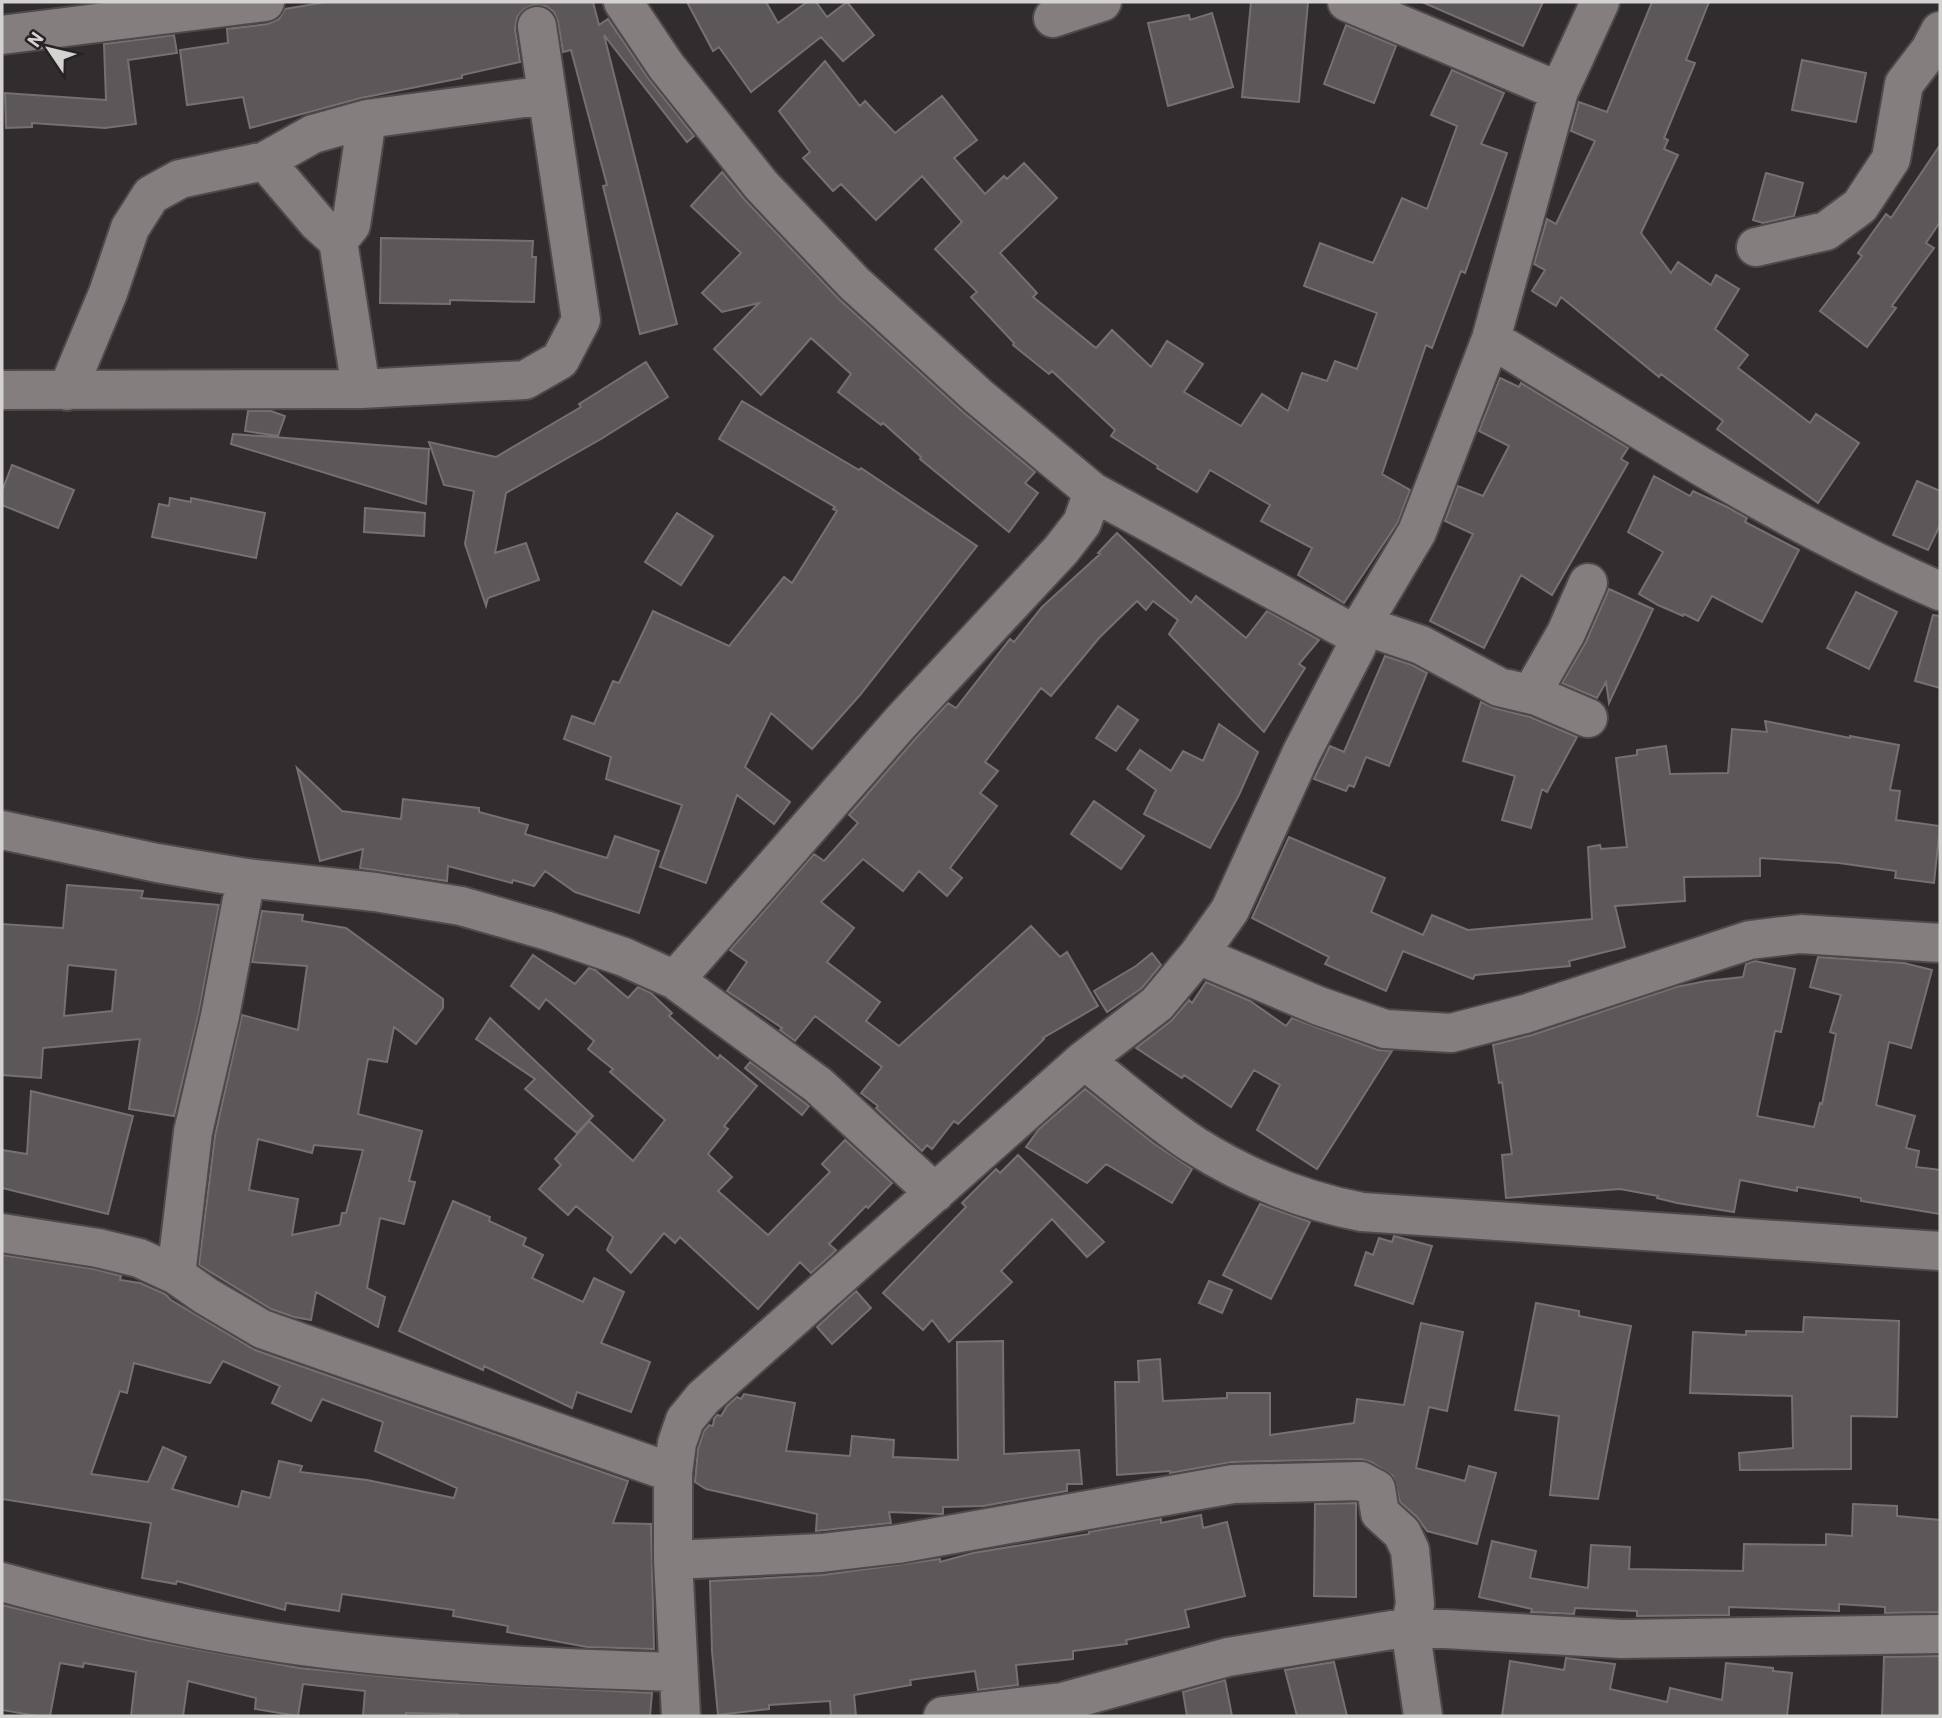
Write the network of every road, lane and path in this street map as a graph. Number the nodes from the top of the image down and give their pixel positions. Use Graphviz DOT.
graph roads {
  1 [pos="265,2"];
  2 [pos="623,2"];
  3 [pos="1102,2"];
  4 [pos="1348,2"];
  5 [pos="1600,2"];
  6 [pos="1053,18"];
  7 [pos="537,26"];
  8 [pos="1940,30"];
  9 [pos="2,36"];
  10 [pos="1559,91"];
  11 [pos="547,95"];
  12 [pos="367,119"];
  13 [pos="265,161"];
  14 [pos="338,241"];
  15 [pos="1756,247"];
  16 [pos="1491,339"];
  17 [pos="361,389"];
  18 [pos="2,390"];
  19 [pos="67,391"];
  20 [pos="1093,492"];
  21 [pos="1588,583"];
  22 [pos="1940,591"];
  23 [pos="1358,631"];
  24 [pos="1531,694"];
  25 [pos="1588,718"];
  26 [pos="2,830"];
  27 [pos="246,878"];
  28 [pos="1940,943"];
  29 [pos="1198,955"];
  30 [pos="675,980"];
  31 [pos="1084,1060"];
  32 [pos="935,1194"];
  33 [pos="2,1233"];
  34 [pos="1940,1251"];
  35 [pos="176,1275"];
  36 [pos="673,1473"];
  37 [pos="673,1560"];
  38 [pos="2,1582"];
  39 [pos="1410,1627"];
  40 [pos="1940,1634"];
  41 [pos="678,1672"];
  42 [pos="1069,1709"];
  43 [pos="681,1716"];
  44 [pos="943,1716"];
  45 [pos="1423,1716"];
  1 -- 9 [label="street"];
  2 -- 20 [label="street"];
  3 -- 6 [label="street"];
  4 -- 10 [label="street"];
  5 -- 10 [label="street"];
  7 -- 11 [label="street"];
  8 -- 15 [label="street"];
  10 -- 16 [label="street"];
  11 -- 12 [label="street"];
  11 -- 17 [label="street"];
  12 -- 13 [label="street"];
  12 -- 14 [label="street"];
  13 -- 14 [label="street"];
  13 -- 19 [label="street"];
  14 -- 17 [label="street"];
  16 -- 22 [label="street"];
  16 -- 23 [label="street"];
  17 -- 19 [label="street"];
  18 -- 19 [label="street"];
  20 -- 23 [label="street"];
  20 -- 30 [label="street"];
  21 -- 24 [label="street"];
  23 -- 24 [label="street"];
  23 -- 29 [label="street"];
  24 -- 25 [label="street"];
  26 -- 27 [label="street"];
  27 -- 30 [label="street"];
  27 -- 35 [label="street"];
  28 -- 29 [label="street"];
  29 -- 31 [label="street"];
  30 -- 32 [label="street"];
  31 -- 32 [label="street"];
  31 -- 34 [label="street"];
  32 -- 36 [label="street"];
  33 -- 35 [label="street"];
  35 -- 36 [label="street"];
  36 -- 37 [label="street"];
  37 -- 39 [label="street"];
  37 -- 41 [label="street"];
  38 -- 41 [label="street"];
  39 -- 40 [label="street"];
  39 -- 42 [label="street"];
  39 -- 45 [label="street"];
  41 -- 43 [label="street"];
  42 -- 44 [label="street"];
}
